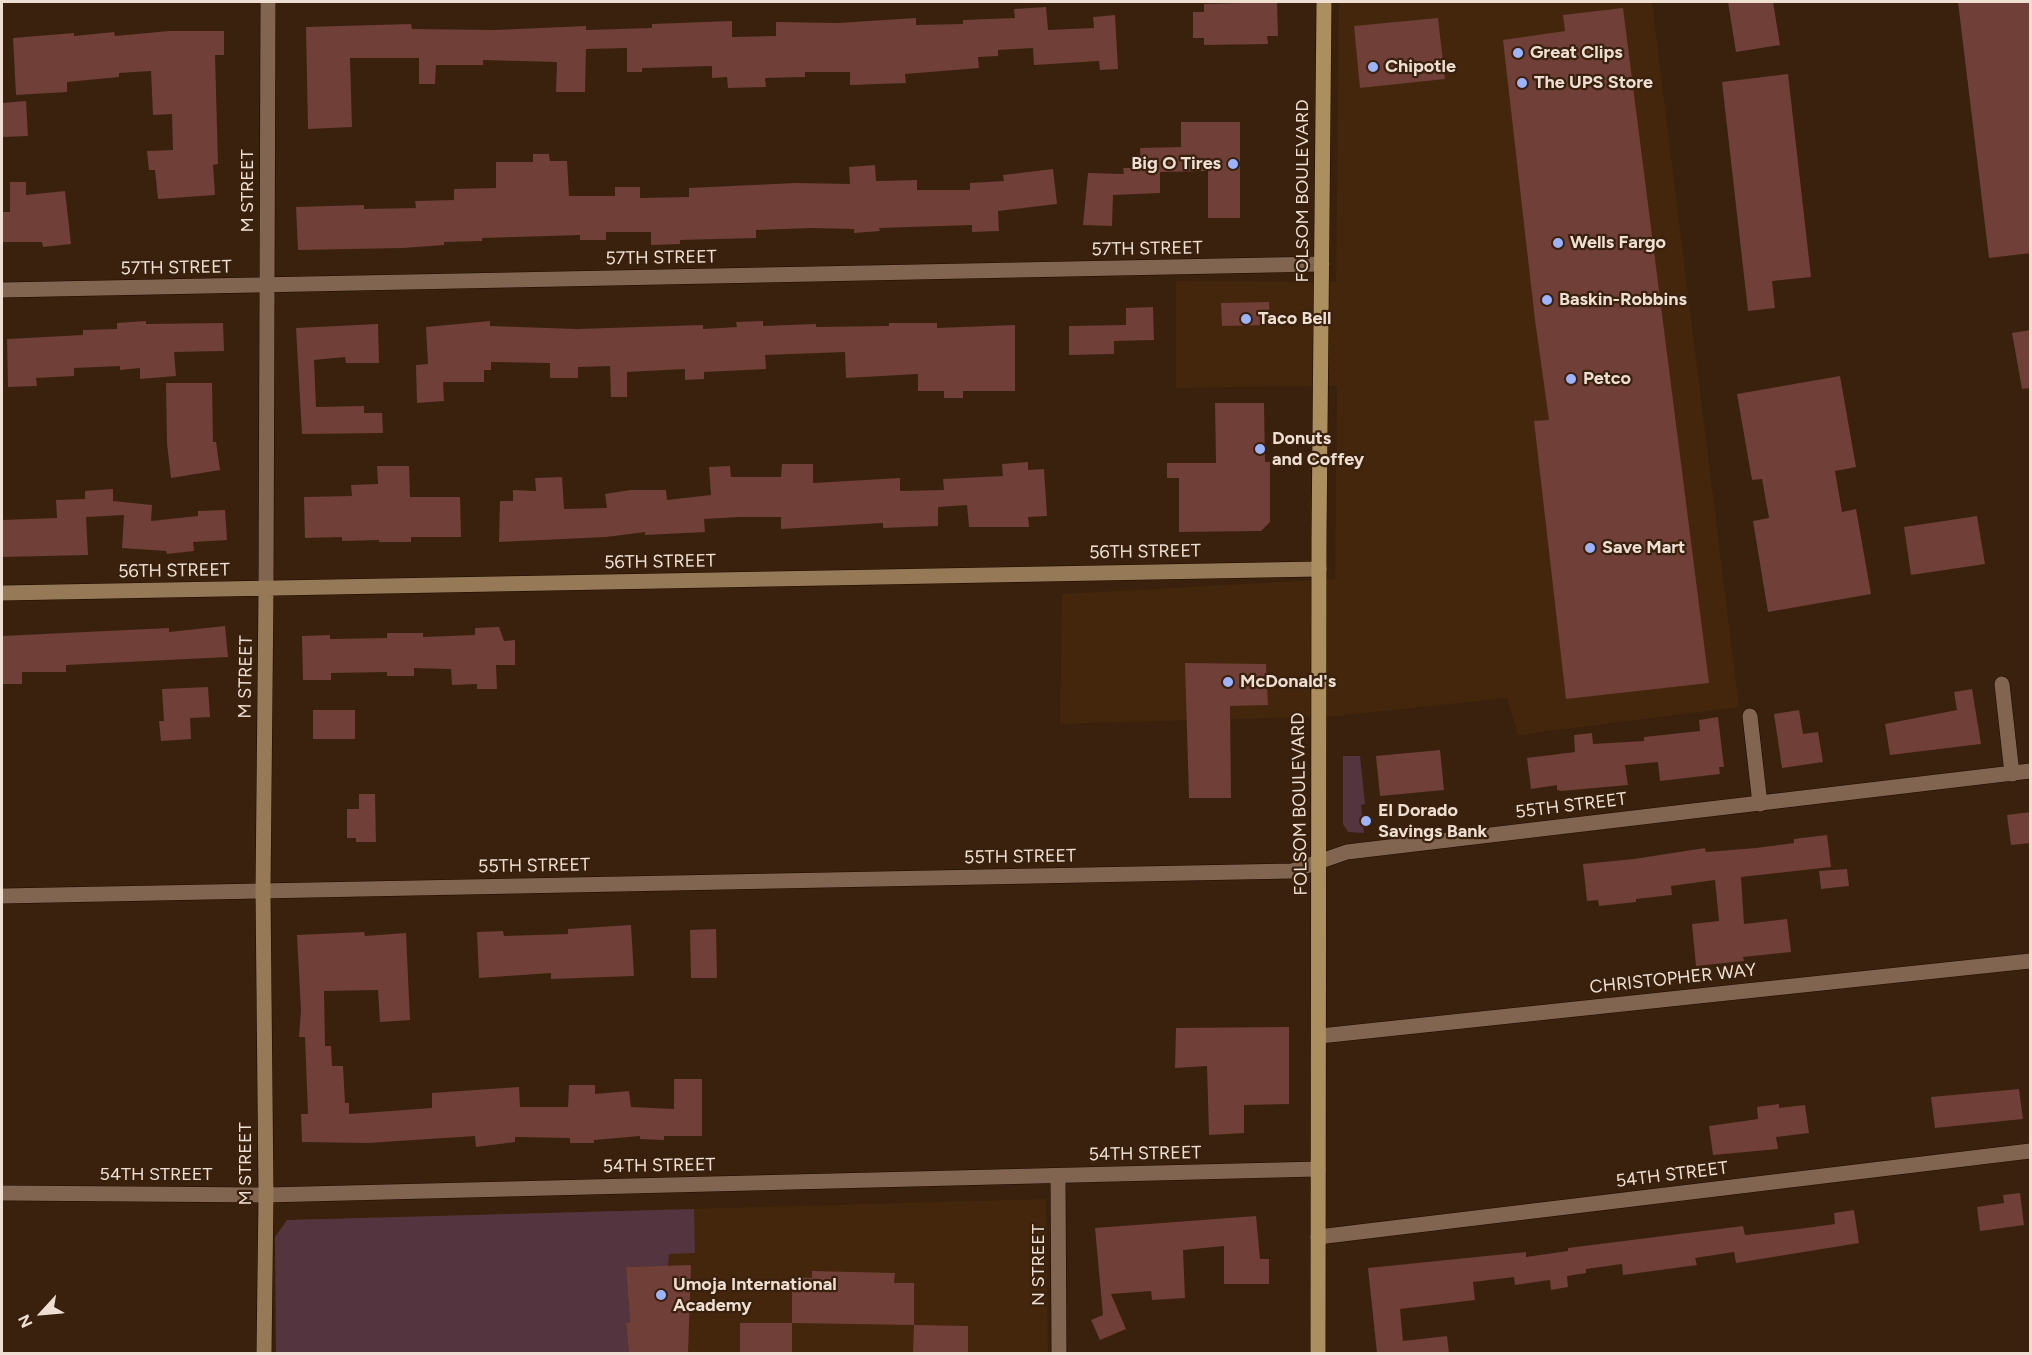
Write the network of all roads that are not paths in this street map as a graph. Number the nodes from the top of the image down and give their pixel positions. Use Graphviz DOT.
graph roads {
  1 [pos="268,2"];
  2 [pos="1324,2"];
  3 [pos="1322,264"];
  4 [pos="267,285"];
  5 [pos="2,290"];
  6 [pos="1318,568"];
  7 [pos="266,590"];
  8 [pos="2,593"];
  9 [pos="2002,684"];
  10 [pos="1750,716"];
  11 [pos="2031,771"];
  12 [pos="2012,774"];
  13 [pos="1760,804"];
  14 [pos="1320,861"];
  15 [pos="263,891"];
  16 [pos="2,896"];
  17 [pos="2031,961"];
  18 [pos="1320,1036"];
  19 [pos="2031,1152"];
  20 [pos="1318,1169"];
  21 [pos="1058,1176"];
  22 [pos="2,1193"];
  23 [pos="266,1195"];
  24 [pos="1318,1237"];
  25 [pos="264,1353"];
  26 [pos="1059,1353"];
  27 [pos="1318,1353"];
  1 -- 4 [label="street, M STREET"];
  2 -- 3 [label="main road, FOLSOM BOULEVARD"];
  3 -- 4 [label="street, 57TH STREET"];
  3 -- 6 [label="main road, FOLSOM BOULEVARD"];
  4 -- 5 [label="street, 57TH STREET"];
  4 -- 7 [label="street, M STREET"];
  6 -- 7 [label="street, 56TH STREET"];
  6 -- 14 [label="main road, FOLSOM BOULEVARD"];
  7 -- 8 [label="street, 56TH STREET"];
  7 -- 15 [label="street, M STREET"];
  9 -- 12 [label="street"];
  10 -- 13 [label="street"];
  11 -- 12 [label="street, 55TH STREET"];
  12 -- 13 [label="street, 55TH STREET"];
  13 -- 14 [label="street, 55TH STREET"];
  14 -- 15 [label="street, 55TH STREET"];
  14 -- 18 [label="main road, FOLSOM BOULEVARD"];
  15 -- 16 [label="street, 55TH STREET"];
  15 -- 23 [label="street, M STREET"];
  17 -- 18 [label="street, CHRISTOPHER WAY"];
  18 -- 20 [label="main road, FOLSOM BOULEVARD"];
  19 -- 24 [label="street, 54TH STREET"];
  20 -- 21 [label="street, 54TH STREET"];
  20 -- 24 [label="main road, FOLSOM BOULEVARD"];
  21 -- 23 [label="street, 54TH STREET"];
  21 -- 26 [label="street, N STREET"];
  22 -- 23 [label="street, 54TH STREET"];
  23 -- 25 [label="street, M STREET"];
  24 -- 27 [label="main road, FOLSOM BOULEVARD"];
}
